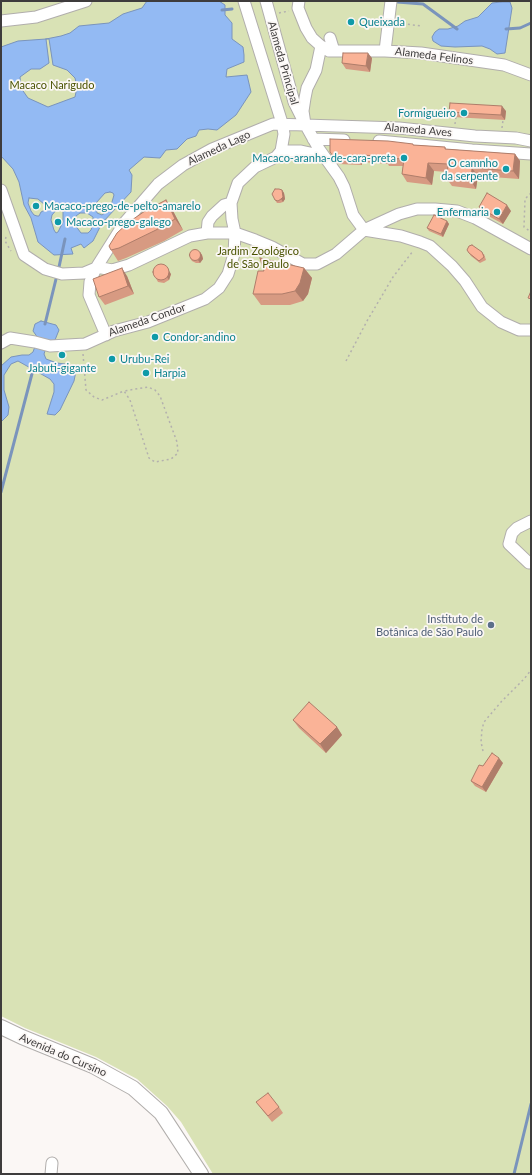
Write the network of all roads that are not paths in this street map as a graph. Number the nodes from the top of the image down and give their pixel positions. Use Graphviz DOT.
graph roads {
  1 [pos="86,1"];
  2 [pos="235,1"];
  3 [pos="244,1"];
  4 [pos="266,1"];
  5 [pos="390,1"];
  6 [pos="298,5"];
  7 [pos="248,16"];
  8 [pos="1,21"];
  9 [pos="330,38"];
  10 [pos="321,46"];
  11 [pos="385,50"];
  12 [pos="334,51"];
  13 [pos="531,75"];
  14 [pos="282,123"];
  15 [pos="305,124"];
  16 [pos="313,139"];
  17 [pos="355,140"];
  18 [pos="371,141"];
  19 [pos="531,141"];
  20 [pos="281,151"];
  21 [pos="531,154"];
  22 [pos="324,156"];
  23 [pos="1,190"];
  24 [pos="231,203"];
  25 [pos="364,230"];
  26 [pos="207,233"];
  27 [pos="235,233"];
  28 [pos="531,248"];
  29 [pos="96,268"];
  30 [pos="531,330"];
  31 [pos="106,335"];
  32 [pos="1,343"];
  33 [pos="531,521"];
  34 [pos="529,563"];
  35 [pos="1,1027"];
  36 [pos="52,1163"];
  37 [pos="50,1174"];
  38 [pos="201,1174"];
  1 -- 8 [label="street"];
  2 -- 7 [label="street"];
  3 -- 7 [label="street, Alameda Principal"];
  4 -- 15 [label="street, Alameda Principal"];
  5 -- 11 [label="street"];
  6 -- 10 [label="street"];
  7 -- 14 [label="street, Alameda Principal"];
  9 -- 12 [label="street"];
  10 -- 12 [label="street, Alameda Felinos"];
  10 -- 15 [label="street"];
  11 -- 12 [label="street, Alameda Felinos"];
  11 -- 13 [label="street, Alameda Felinos"];
  14 -- 15 [label="street, Alameda Lago"];
  14 -- 20 [label="street, Alameda Principal"];
  14 -- 29 [label="street, Alameda Lago"];
  15 -- 16 [label="street, Alameda Principal"];
  15 -- 19 [label="street, Alameda Aves"];
  16 -- 17 [label="street"];
  16 -- 22 [label="street, Alameda Principal"];
  18 -- 21 [label="street, Alameda Aves"];
  20 -- 22 [label="street"];
  20 -- 24 [label="street"];
  22 -- 25 [label="street"];
  23 -- 29 [label="street"];
  24 -- 26 [label="street"];
  24 -- 27 [label="street"];
  25 -- 27 [label="street"];
  25 -- 28 [label="street"];
  25 -- 30 [label="street"];
  26 -- 27 [label="street"];
  26 -- 29 [label="street"];
  27 -- 31 [label="street, Alameda Condor"];
  29 -- 31 [label="street, Alameda Lago"];
  31 -- 32 [label="street, Alameda Condor"];
  33 -- 34 [label="street"];
  35 -- 38 [label="main road, Avenida do Cursino"];
  36 -- 37 [label="street"];
}
